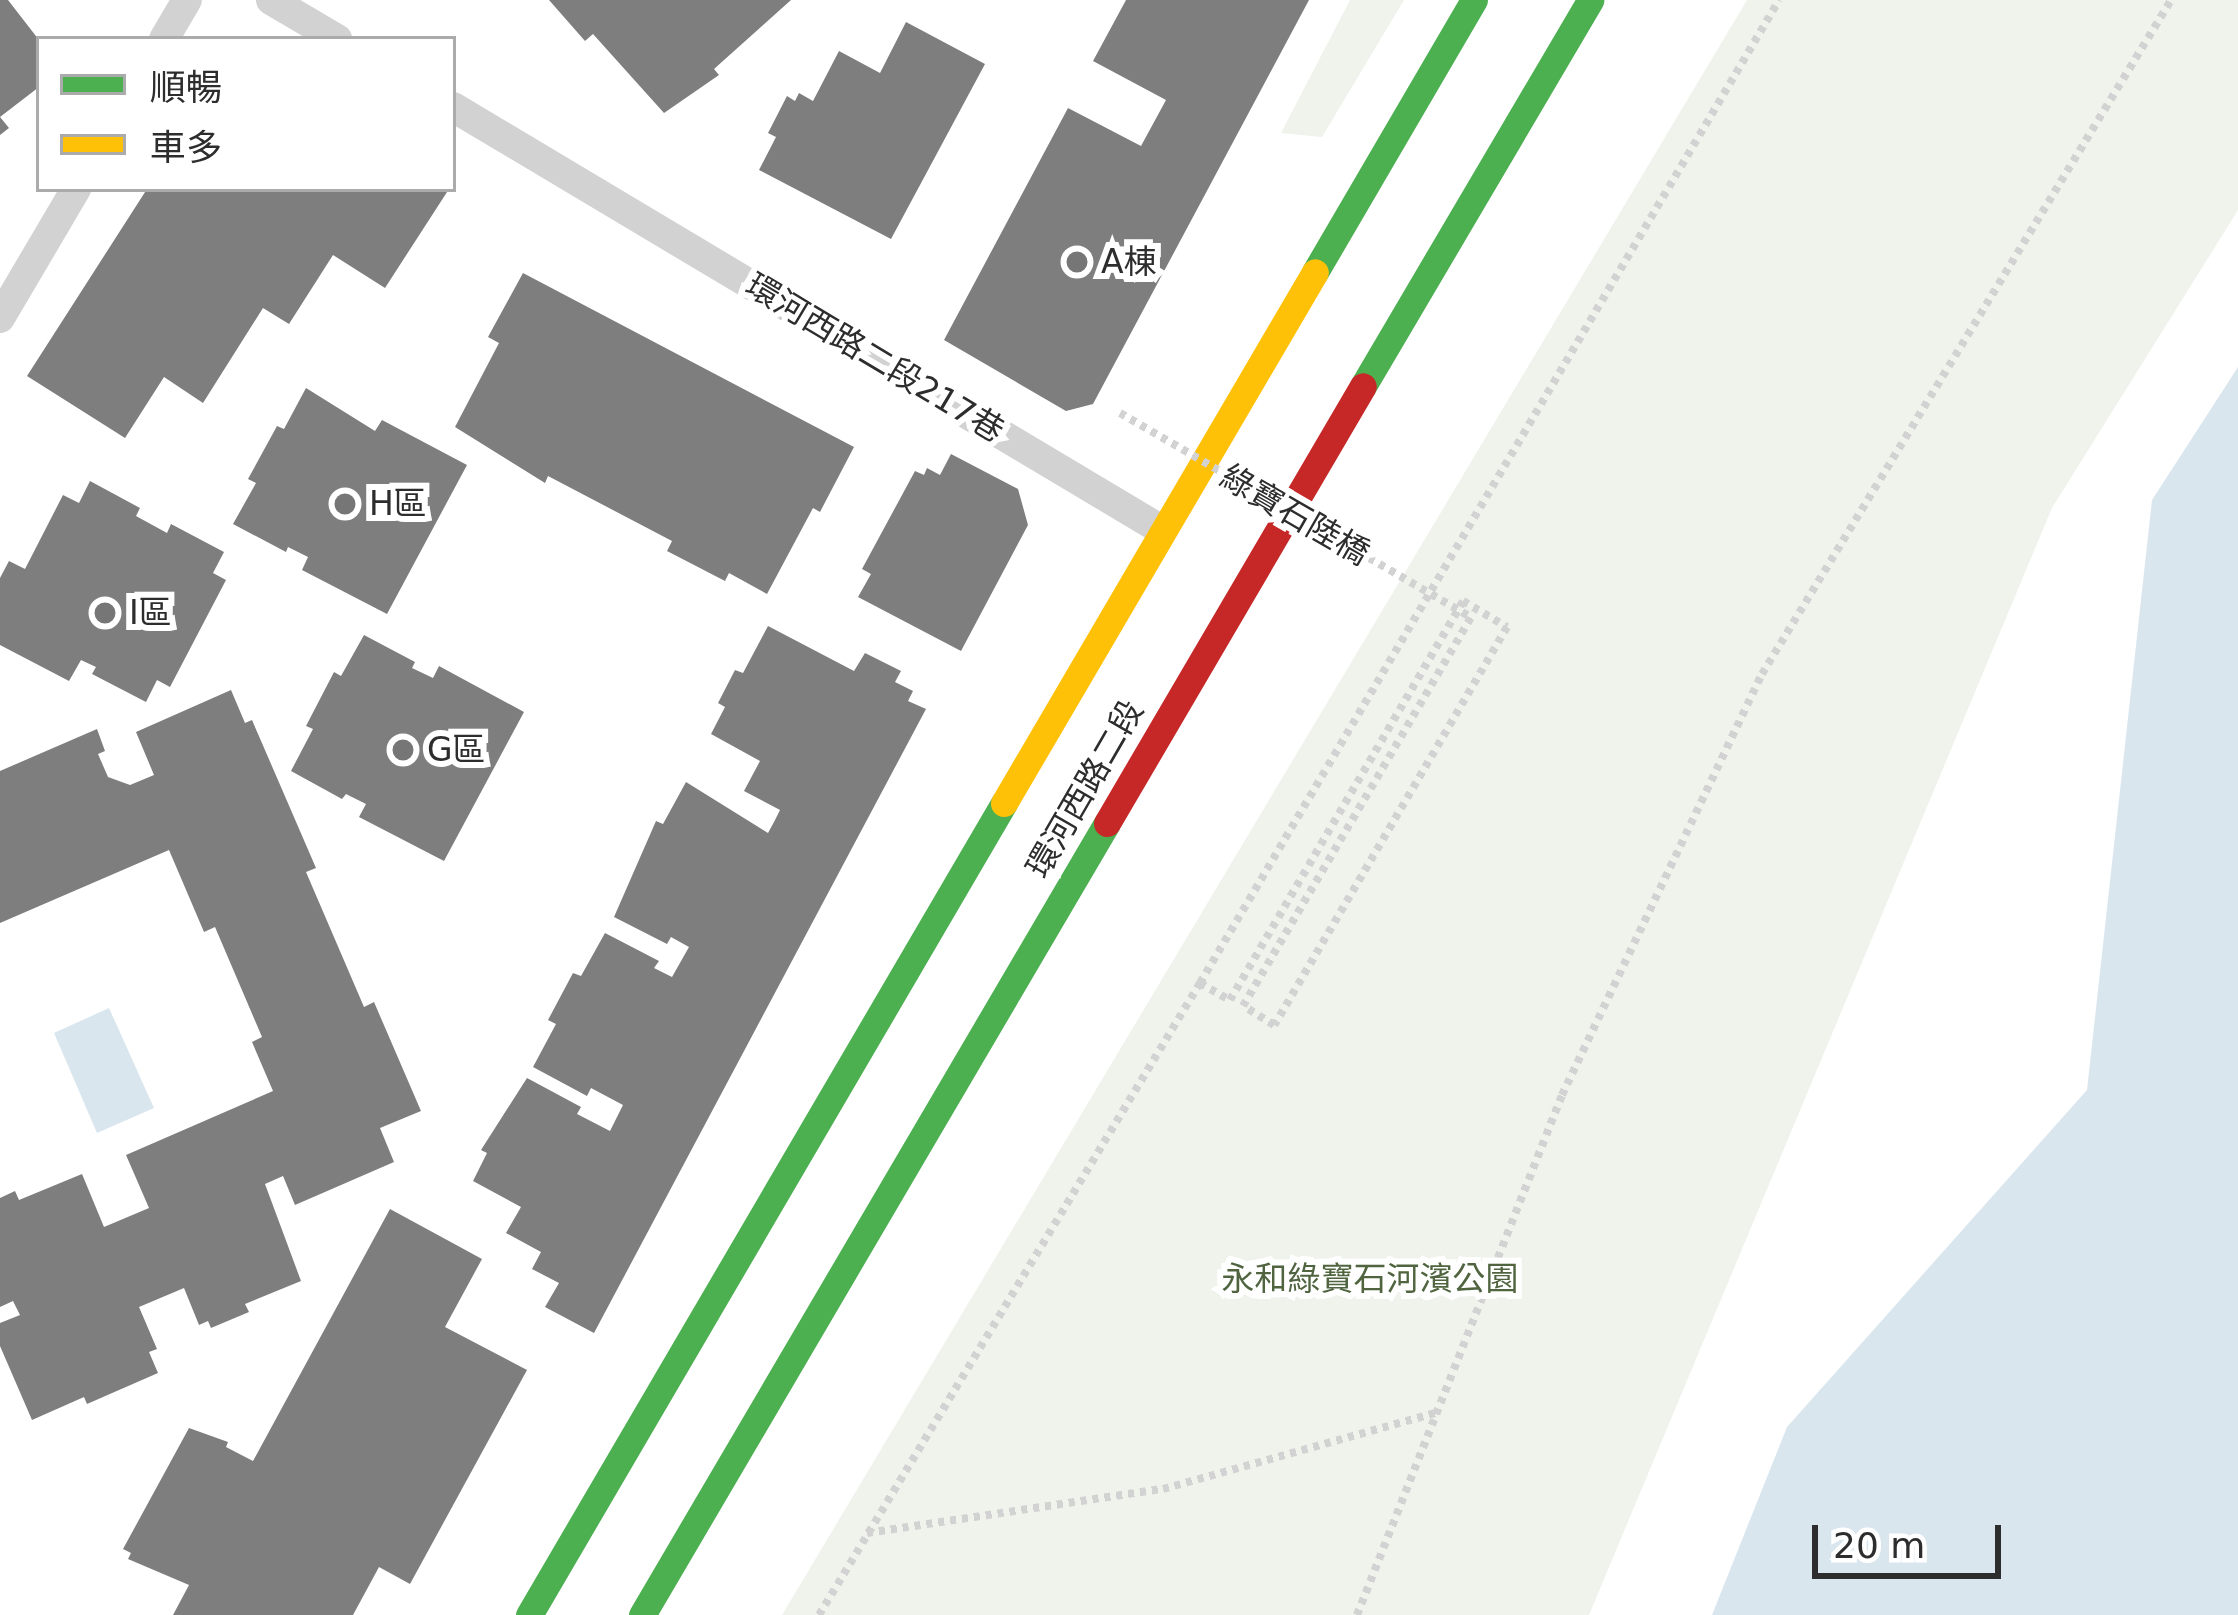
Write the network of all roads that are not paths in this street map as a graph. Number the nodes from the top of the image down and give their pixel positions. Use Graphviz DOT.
graph roads {
  1 [pos="187,0"];
  2 [pos="271,0"];
  3 [pos="1474,0"];
  4 [pos="1590,0"];
  5 [pos="166,36"];
  6 [pos="332,36"];
  7 [pos="456,108"];
  8 [pos="74,192"];
  9 [pos="0,318"];
  10 [pos="1160,529"];
  11 [pos="529,1615"];
  12 [pos="642,1615"];
  1 -- 5 [label="lane"];
  2 -- 6 [label="lane"];
  3 -- 10 [label="main road, 環河西路二段"];
  4 -- 12 [label="main road, 環河西路二段"];
  7 -- 10 [label="lane, 環河西路二段217巷"];
  8 -- 9 [label="lane"];
  10 -- 11 [label="main road, 環河西路二段"];
}
